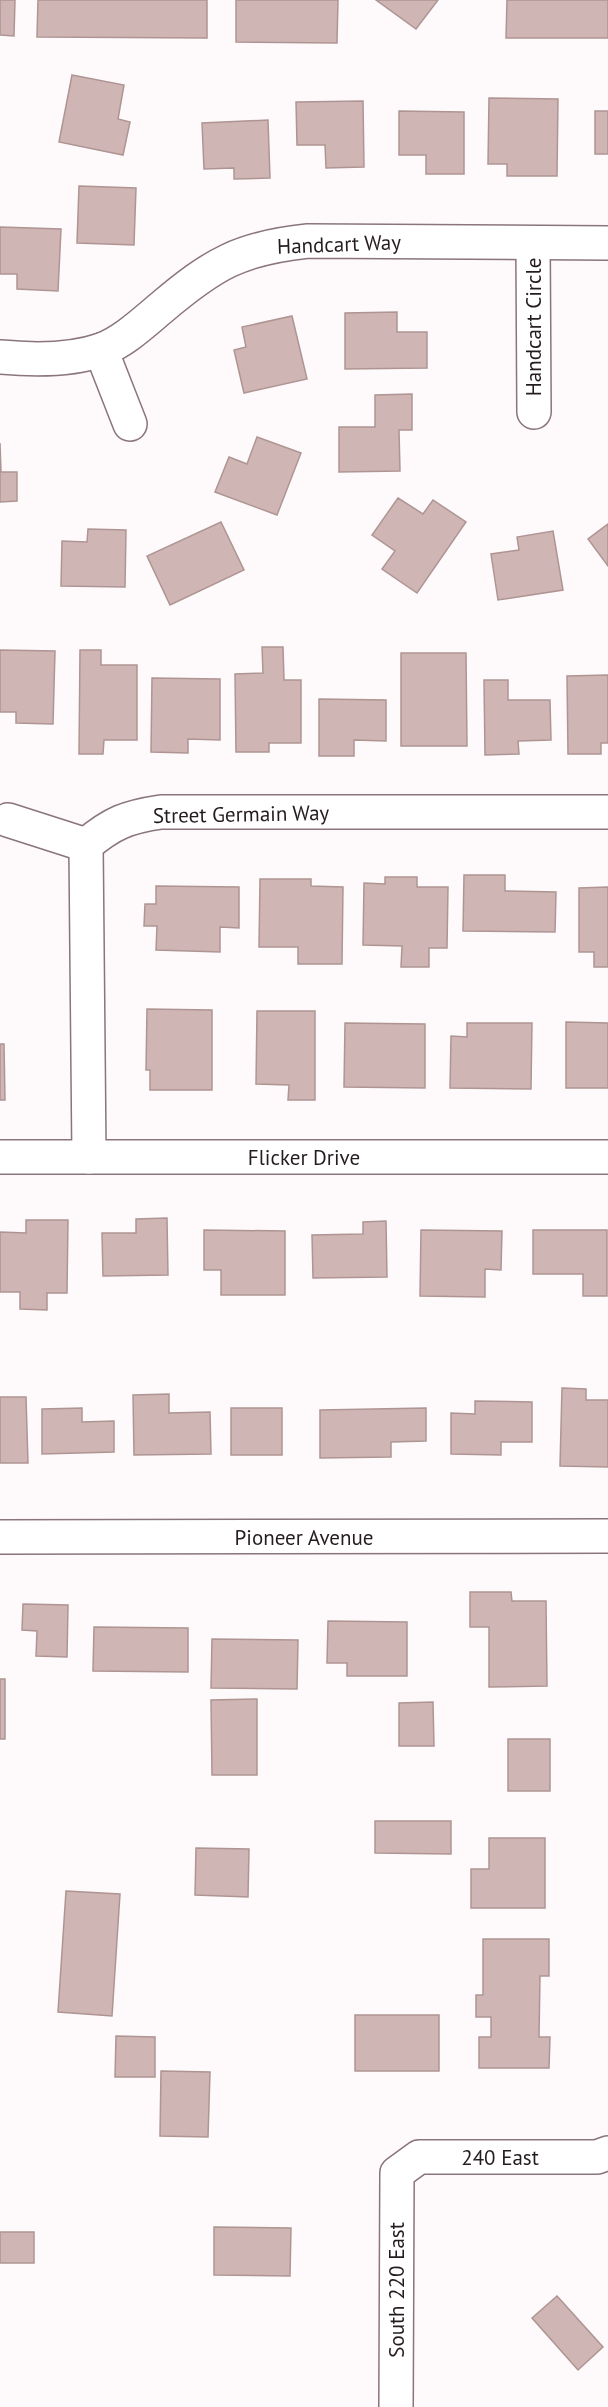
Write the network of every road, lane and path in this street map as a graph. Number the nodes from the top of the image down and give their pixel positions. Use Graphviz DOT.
graph roads {
  1 [pos="533,243"];
  2 [pos="608,243"];
  3 [pos="102,350"];
  4 [pos="0,357"];
  5 [pos="534,412"];
  6 [pos="130,424"];
  7 [pos="608,812"];
  8 [pos="8,820"];
  9 [pos="86,845"];
  10 [pos="0,1157"];
  11 [pos="89,1157"];
  12 [pos="608,1157"];
  13 [pos="608,1536"];
  14 [pos="0,1537"];
  15 [pos="608,2152"];
  16 [pos="397,2173"];
  17 [pos="396,2407"];
  1 -- 2 [label="street, Handcart Way"];
  1 -- 3 [label="street, Handcart Way"];
  1 -- 5 [label="street, Handcart Circle"];
  3 -- 4 [label="street, Handcart Way"];
  3 -- 6 [label="street"];
  7 -- 9 [label="street, Street Germain Way"];
  8 -- 9 [label="street"];
  9 -- 11 [label="street"];
  10 -- 11 [label="street, Flicker Drive"];
  11 -- 12 [label="street, Flicker Drive"];
  13 -- 14 [label="street, Pioneer Avenue"];
  15 -- 16 [label="street, 240 East"];
  16 -- 17 [label="street, South 220 East"];
}
